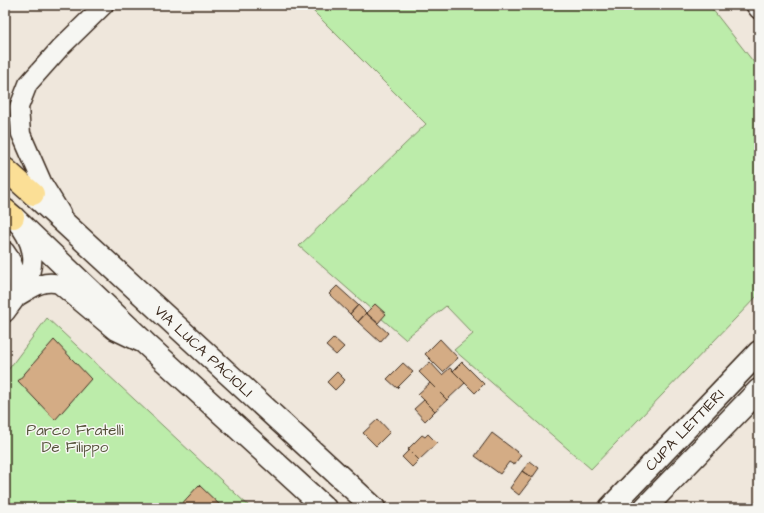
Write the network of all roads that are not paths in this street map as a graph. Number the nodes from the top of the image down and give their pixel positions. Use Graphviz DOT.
graph roads {
  1 [pos="104,5"];
  2 [pos="755,5"];
  3 [pos="759,10"];
  4 [pos="5,169"];
  5 [pos="33,194"];
  6 [pos="9,213"];
  7 [pos="72,231"];
  8 [pos="5,251"];
  9 [pos="17,297"];
  10 [pos="5,313"];
  11 [pos="147,345"];
  12 [pos="759,352"];
  13 [pos="759,390"];
  14 [pos="325,508"];
  15 [pos="374,508"];
  16 [pos="610,508"];
  17 [pos="645,508"];
  1 -- 7 [label="street"];
  2 -- 3 [label="street"];
  4 -- 5 [label="highway"];
  5 -- 7 [label="main road, VIA LUCA PACIOLI"];
  6 -- 9 [label="street"];
  6 -- 11 [label="main road"];
  7 -- 15 [label="main road, VIA LUCA PACIOLI"];
  8 -- 9 [label="street"];
  9 -- 10 [label="street"];
  9 -- 11 [label="street"];
  11 -- 14 [label="main road"];
  12 -- 16 [label="main road, CUPA LETTIERI"];
  13 -- 17 [label="main road, CUPA LETTIERI"];
}
